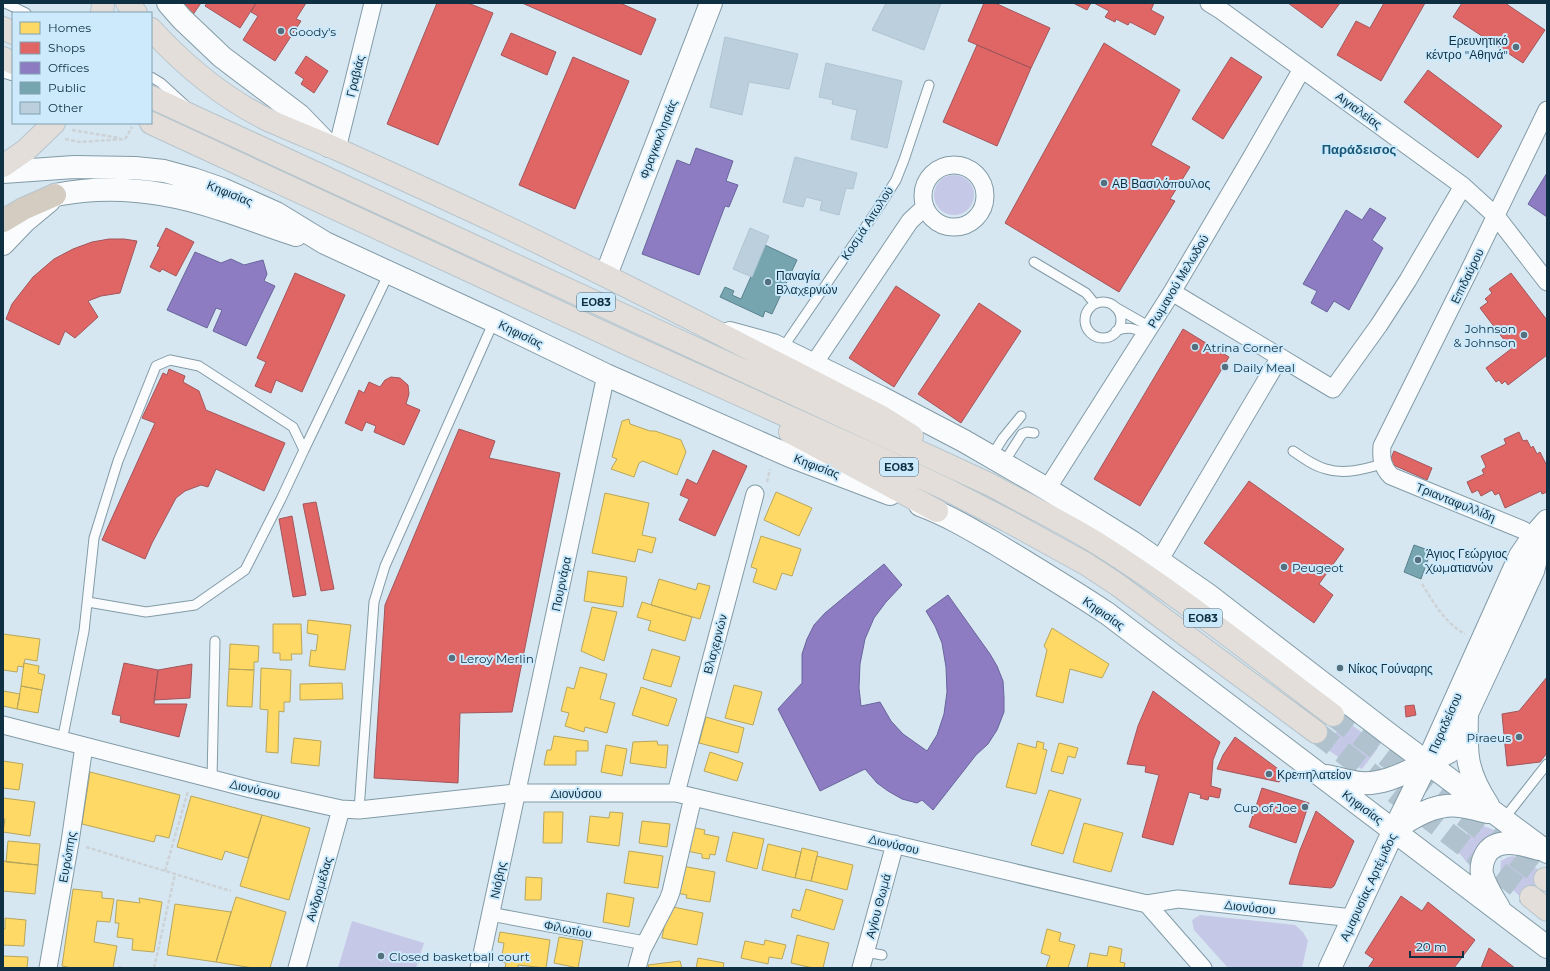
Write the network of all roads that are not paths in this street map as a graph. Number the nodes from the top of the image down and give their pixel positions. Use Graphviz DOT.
graph roads {
  1 [pos="5,3"];
  2 [pos="127,3"];
  3 [pos="168,3"];
  4 [pos="373,3"];
  5 [pos="705,5"];
  6 [pos="1219,6"];
  7 [pos="24,12"];
  8 [pos="135,12"];
  9 [pos="3,28"];
  10 [pos="152,31"];
  11 [pos="12,32"];
  12 [pos="3,58"];
  13 [pos="12,62"];
  14 [pos="1302,69"];
  15 [pos="152,78"];
  16 [pos="929,86"];
  17 [pos="152,97"];
  18 [pos="1547,110"];
  19 [pos="200,120"];
  20 [pos="152,122"];
  21 [pos="61,130"];
  22 [pos="333,148"];
  23 [pos="3,166"];
  24 [pos="3,172"];
  25 [pos="1463,186"];
  26 [pos="55,195"];
  27 [pos="925,207"];
  28 [pos="1496,216"];
  29 [pos="3,221"];
  30 [pos="326,243"];
  31 [pos="3,244"];
  32 [pos="1034,262"];
  33 [pos="389,273"];
  34 [pos="606,275"];
  35 [pos="1547,282"];
  36 [pos="1172,292"];
  37 [pos="1095,304"];
  38 [pos="1114,306"];
  39 [pos="494,321"];
  40 [pos="705,327"];
  41 [pos="1148,330"];
  42 [pos="1116,331"];
  43 [pos="632,346"];
  44 [pos="782,349"];
  45 [pos="1280,357"];
  46 [pos="814,365"];
  47 [pos="606,375"];
  48 [pos="1021,416"];
  49 [pos="1034,433"];
  50 [pos="304,450"];
  51 [pos="1292,451"];
  52 [pos="997,460"];
  53 [pos="1382,464"];
  54 [pos="991,485"];
  55 [pos="1047,489"];
  56 [pos="755,494"];
  57 [pos="937,511"];
  58 [pos="1540,529"];
  59 [pos="1159,561"];
  60 [pos="88,602"];
  61 [pos="215,641"];
  62 [pos="1467,713"];
  63 [pos="1333,715"];
  64 [pos="3,725"];
  65 [pos="1316,732"];
  66 [pos="62,741"];
  67 [pos="84,746"];
  68 [pos="1427,763"];
  69 [pos="1547,764"];
  70 [pos="1319,774"];
  71 [pos="212,779"];
  72 [pos="516,792"];
  73 [pos="676,794"];
  74 [pos="693,797"];
  75 [pos="342,809"];
  76 [pos="359,810"];
  77 [pos="1498,816"];
  78 [pos="1394,830"];
  79 [pos="895,844"];
  80 [pos="1546,851"];
  81 [pos="1147,904"];
  82 [pos="490,914"];
  83 [pos="1504,915"];
  84 [pos="1353,918"];
  85 [pos="645,943"];
  86 [pos="1547,947"];
  87 [pos="866,952"];
  88 [pos="882,955"];
  89 [pos="48,968"];
  90 [pos="297,968"];
  91 [pos="479,968"];
  92 [pos="637,968"];
  93 [pos="862,968"];
  94 [pos="1202,968"];
  95 [pos="1330,968"];
  1 -- 7 [label="lane"];
  2 -- 8 [label="main road"];
  3 -- 22 [label="main road"];
  4 -- 22 [label="street, Γραβιάς"];
  5 -- 34 [label="main road, Φραγκοκλησιάς"];
  6 -- 14 [label="street, Αιγιαλείας"];
  9 -- 11 [label="main road"];
  10 -- 22 [label="main road"];
  12 -- 13 [label="main road"];
  14 -- 25 [label="street, Αιγιαλείας"];
  14 -- 36 [label="street, Ρωμανού Μελωδού"];
  15 -- 19 [label="lane"];
  16 -- 44 [label="lane, Κοσμά Αιτωλού"];
  17 -- 19 [label="main road, ΕΟ83"];
  18 -- 28 [label="street, Επιδαύρου"];
  19 -- 54 [label="main road, ΕΟ83"];
  20 -- 43 [label="main road, ΕΟ83"];
  21 -- 23 [label="main road"];
  22 -- 34 [label="main road"];
  24 -- 30 [label="main road, Κηφισίας"];
  25 -- 28 [label="street, Αιγιαλείας"];
  25 -- 45 [label="street"];
  26 -- 29 [label="highway"];
  26 -- 30 [label="main road"];
  26 -- 31 [label="main road"];
  27 -- 46 [label="street"];
  28 -- 35 [label="street, Αιγιαλείας"];
  28 -- 53 [label="street, Επιδαύρου"];
  30 -- 33 [label="main road, Κηφισίας"];
  32 -- 37 [label="lane"];
  33 -- 39 [label="main road, Κηφισίας"];
  33 -- 50 [label="lane"];
  34 -- 40 [label="main road"];
  36 -- 41 [label="street, Ρωμανού Μελωδού"];
  36 -- 45 [label="street"];
  37 -- 38 [label="lane"];
  37 -- 42 [label="lane"];
  38 -- 41 [label="lane"];
  38 -- 42 [label="lane"];
  39 -- 47 [label="main road, Κηφισίας"];
  39 -- 76 [label="lane"];
  40 -- 44 [label="main road"];
  40 -- 54 [label="main road"];
  41 -- 42 [label="lane"];
  41 -- 55 [label="street, Ρωμανού Μελωδού"];
  43 -- 57 [label="main road"];
  43 -- 65 [label="main road, ΕΟ83"];
  44 -- 46 [label="main road"];
  45 -- 59 [label="street"];
  46 -- 52 [label="main road"];
  47 -- 57 [label="main road, Κηφισίας"];
  47 -- 72 [label="street, Πουρνάρα"];
  48 -- 52 [label="lane"];
  49 -- 52 [label="lane"];
  50 -- 60 [label="lane"];
  50 -- 60 [label="lane"];
  51 -- 53 [label="lane"];
  52 -- 55 [label="main road"];
  53 -- 58 [label="street, Τριανταφυλλίδη"];
  54 -- 63 [label="main road, ΕΟ83"];
  55 -- 59 [label="main road"];
  56 -- 73 [label="street, Βλαχερνών"];
  57 -- 70 [label="main road, Κηφισίας"];
  58 -- 62 [label="main road, Παραδείσου"];
  58 -- 68 [label="main road, Παραδείσου"];
  59 -- 68 [label="main road"];
  60 -- 66 [label="lane"];
  61 -- 71 [label="lane"];
  62 -- 68 [label="main road, Παραδείσου"];
  62 -- 77 [label="main road"];
  64 -- 66 [label="street, Διονύσου"];
  66 -- 67 [label="street, Διονύσου"];
  67 -- 71 [label="street, Διονύσου"];
  67 -- 89 [label="street, Ευρώπης"];
  68 -- 70 [label="main road"];
  68 -- 77 [label="main road"];
  68 -- 78 [label="main road, Αμαρυσίας Αρτέμιδος"];
  69 -- 77 [label="lane"];
  70 -- 78 [label="main road, Κηφισίας"];
  71 -- 75 [label="street, Διονύσου"];
  72 -- 73 [label="street, Διονύσου"];
  72 -- 76 [label="street, Διονύσου"];
  72 -- 82 [label="street, Νιόβης"];
  73 -- 74 [label="street, Διονύσου"];
  74 -- 79 [label="street, Διονύσου"];
  74 -- 85 [label="street"];
  75 -- 76 [label="street, Διονύσου"];
  75 -- 90 [label="street, Ανδρομέδας"];
  77 -- 78 [label="main road"];
  77 -- 80 [label="main road"];
  78 -- 83 [label="main road, Κηφισίας"];
  78 -- 84 [label="main road, Αμαρυσίας Αρτέμιδος"];
  79 -- 81 [label="street, Διονύσου"];
  79 -- 87 [label="street, Αγίου Θωμά"];
  80 -- 83 [label="main road"];
  81 -- 84 [label="street, Διονύσου"];
  81 -- 94 [label="street"];
  82 -- 85 [label="street, Φιλωτίου"];
  82 -- 91 [label="street, Νιόβης"];
  83 -- 86 [label="main road, Κηφισίας"];
  84 -- 95 [label="main road, Αμαρυσίας Αρτέμιδος"];
  85 -- 92 [label="street"];
  87 -- 88 [label="lane"];
  87 -- 93 [label="street, Αγίου Θωμά"];
}
